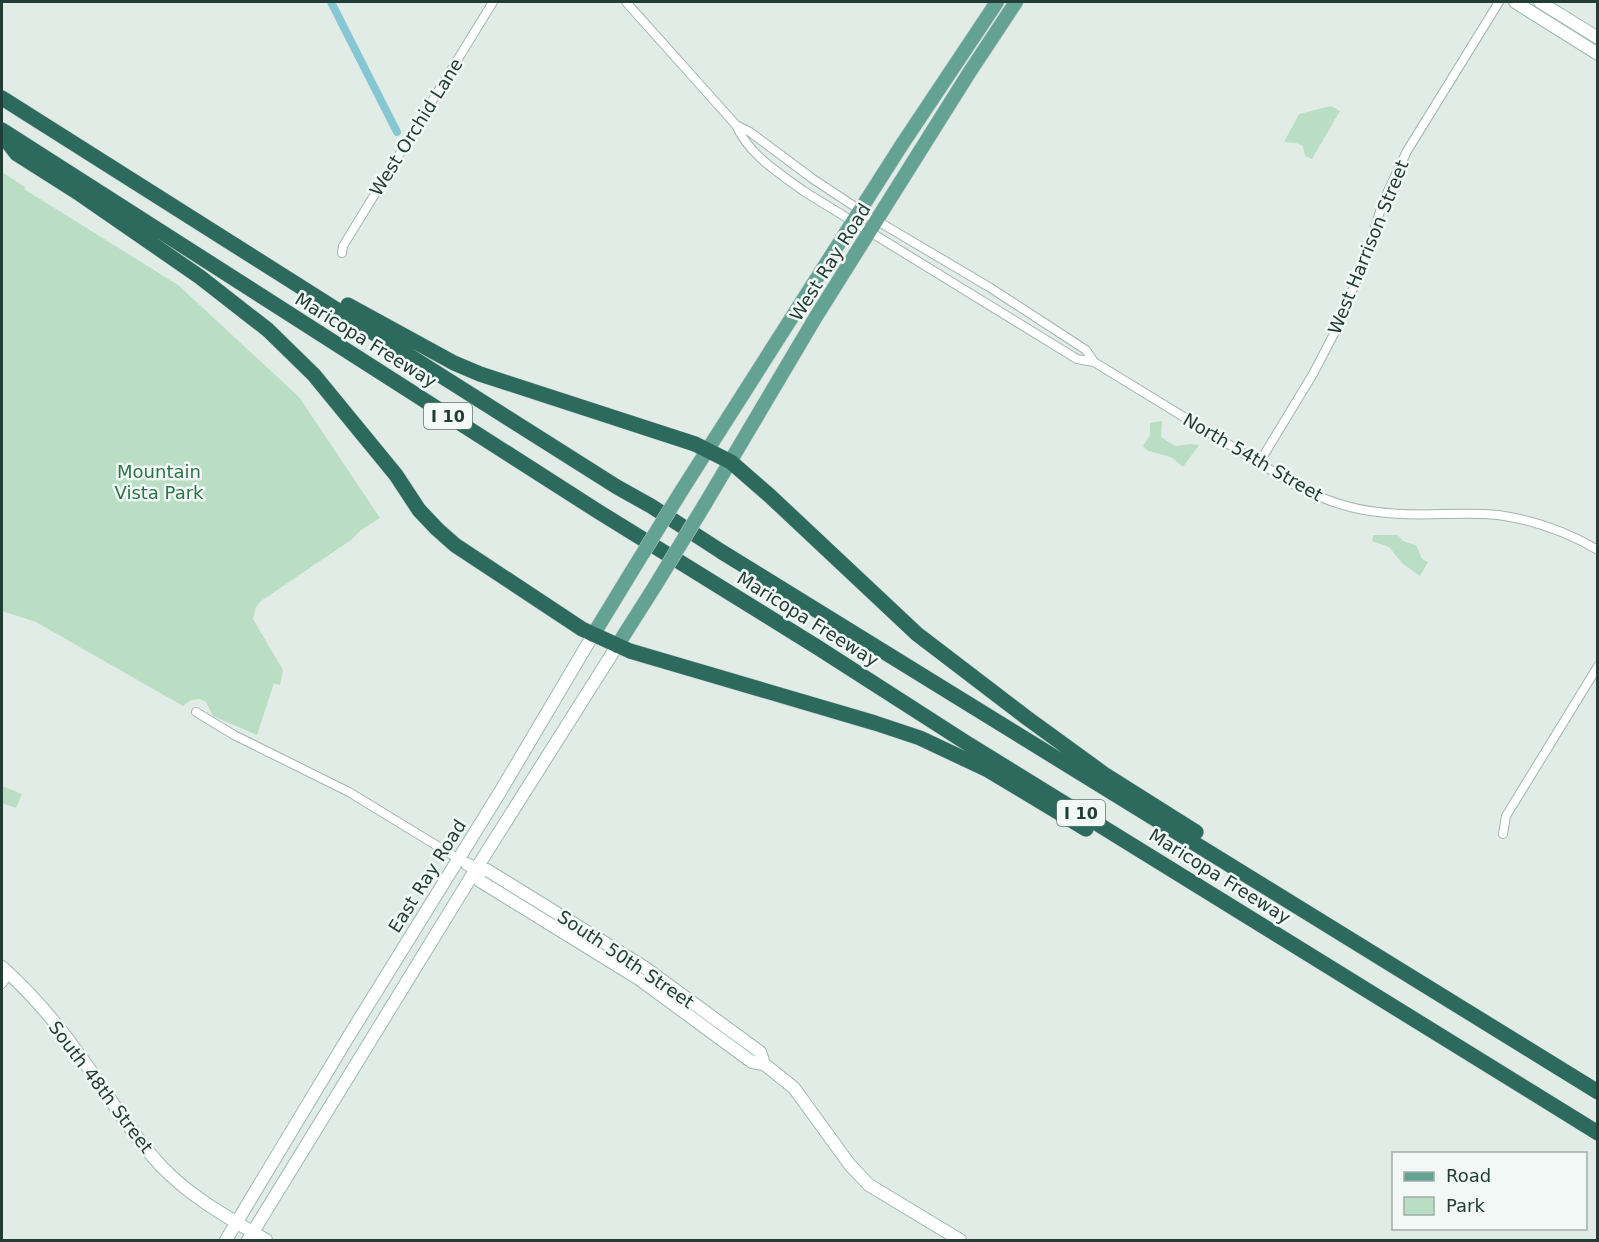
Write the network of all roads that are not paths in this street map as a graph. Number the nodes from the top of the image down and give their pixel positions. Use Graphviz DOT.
graph roads {
  1 [pos="493,2"];
  2 [pos="626,2"];
  3 [pos="997,2"];
  4 [pos="1016,2"];
  5 [pos="1499,2"];
  6 [pos="1515,2"];
  7 [pos="1540,2"];
  8 [pos="1598,38"];
  9 [pos="1598,54"];
  10 [pos="2,98"];
  11 [pos="736,125"];
  12 [pos="2,130"];
  13 [pos="2,135"];
  14 [pos="856,216"];
  15 [pos="876,220"];
  16 [pos="211,230"];
  17 [pos="869,233"];
  18 [pos="342,253"];
  19 [pos="1094,362"];
  20 [pos="707,450"];
  21 [pos="730,462"];
  22 [pos="1259,463"];
  23 [pos="658,530"];
  24 [pos="680,544"];
  25 [pos="1598,550"];
  26 [pos="593,635"];
  27 [pos="617,646"];
  28 [pos="1598,666"];
  29 [pos="196,712"];
  30 [pos="1503,834"];
  31 [pos="467,864"];
  32 [pos="1284,899"];
  33 [pos="1266,927"];
  34 [pos="4,975"];
  35 [pos="1598,1092"];
  36 [pos="1592,1130"];
  37 [pos="1598,1141"];
  38 [pos="237,1223"];
  39 [pos="250,1236"];
  40 [pos="226,1240"];
  41 [pos="266,1240"];
  42 [pos="960,1240"];
  1 -- 18 [label="street, West Orchid Lane"];
  2 -- 11 [label="street, North 54th Street"];
  3 -- 14 [label="main road, West Ray Road"];
  4 -- 15 [label="main road, West Ray Road"];
  5 -- 22 [label="street, West Harrison Street"];
  6 -- 9 [label="main road"];
  7 -- 8 [label="main road"];
  10 -- 16 [label="highway, Maricopa Freeway / I 10"];
  11 -- 14 [label="street, North 54th Street"];
  11 -- 14 [label="street, North 54th Street"];
  12 -- 33 [label="highway, Maricopa Freeway / I 10"];
  13 -- 26 [label="highway"];
  14 -- 15 [label="street, North 54th Street"];
  14 -- 17 [label="street, North 54th Street"];
  14 -- 20 [label="main road, West Ray Road"];
  15 -- 17 [label="main road, West Ray Road"];
  15 -- 19 [label="street, North 54th Street"];
  16 -- 20 [label="highway"];
  16 -- 32 [label="highway, Maricopa Freeway / I 10"];
  17 -- 19 [label="street, North 54th Street"];
  17 -- 21 [label="main road, West Ray Road"];
  19 -- 22 [label="street, North 54th Street"];
  20 -- 21 [label="highway"];
  20 -- 23 [label="main road, West Ray Road, bridge"];
  21 -- 24 [label="main road, West Ray Road, bridge"];
  21 -- 32 [label="highway"];
  22 -- 25 [label="street, North 54th Street"];
  23 -- 26 [label="main road, East Ray Road, bridge"];
  24 -- 27 [label="main road, East Ray Road, bridge"];
  26 -- 27 [label="highway"];
  26 -- 31 [label="main road, East Ray Road"];
  27 -- 31 [label="main road, East Ray Road"];
  27 -- 33 [label="highway"];
  28 -- 30 [label="street"];
  29 -- 31 [label="street, South 50th Street"];
  31 -- 38 [label="main road, East Ray Road"];
  31 -- 39 [label="main road, East Ray Road"];
  31 -- 42 [label="main road, South 50th Street"];
  32 -- 35 [label="highway, Maricopa Freeway / I 10"];
  33 -- 36 [label="highway, Maricopa Freeway / I 10"];
  34 -- 38 [label="main road, South 48th Street"];
  36 -- 37 [label="highway, Maricopa Freeway"];
  38 -- 39 [label="main road, South 48th Street"];
  38 -- 40 [label="main road, East Ray Road"];
  39 -- 41 [label="main road, South 48th Street"];
}
